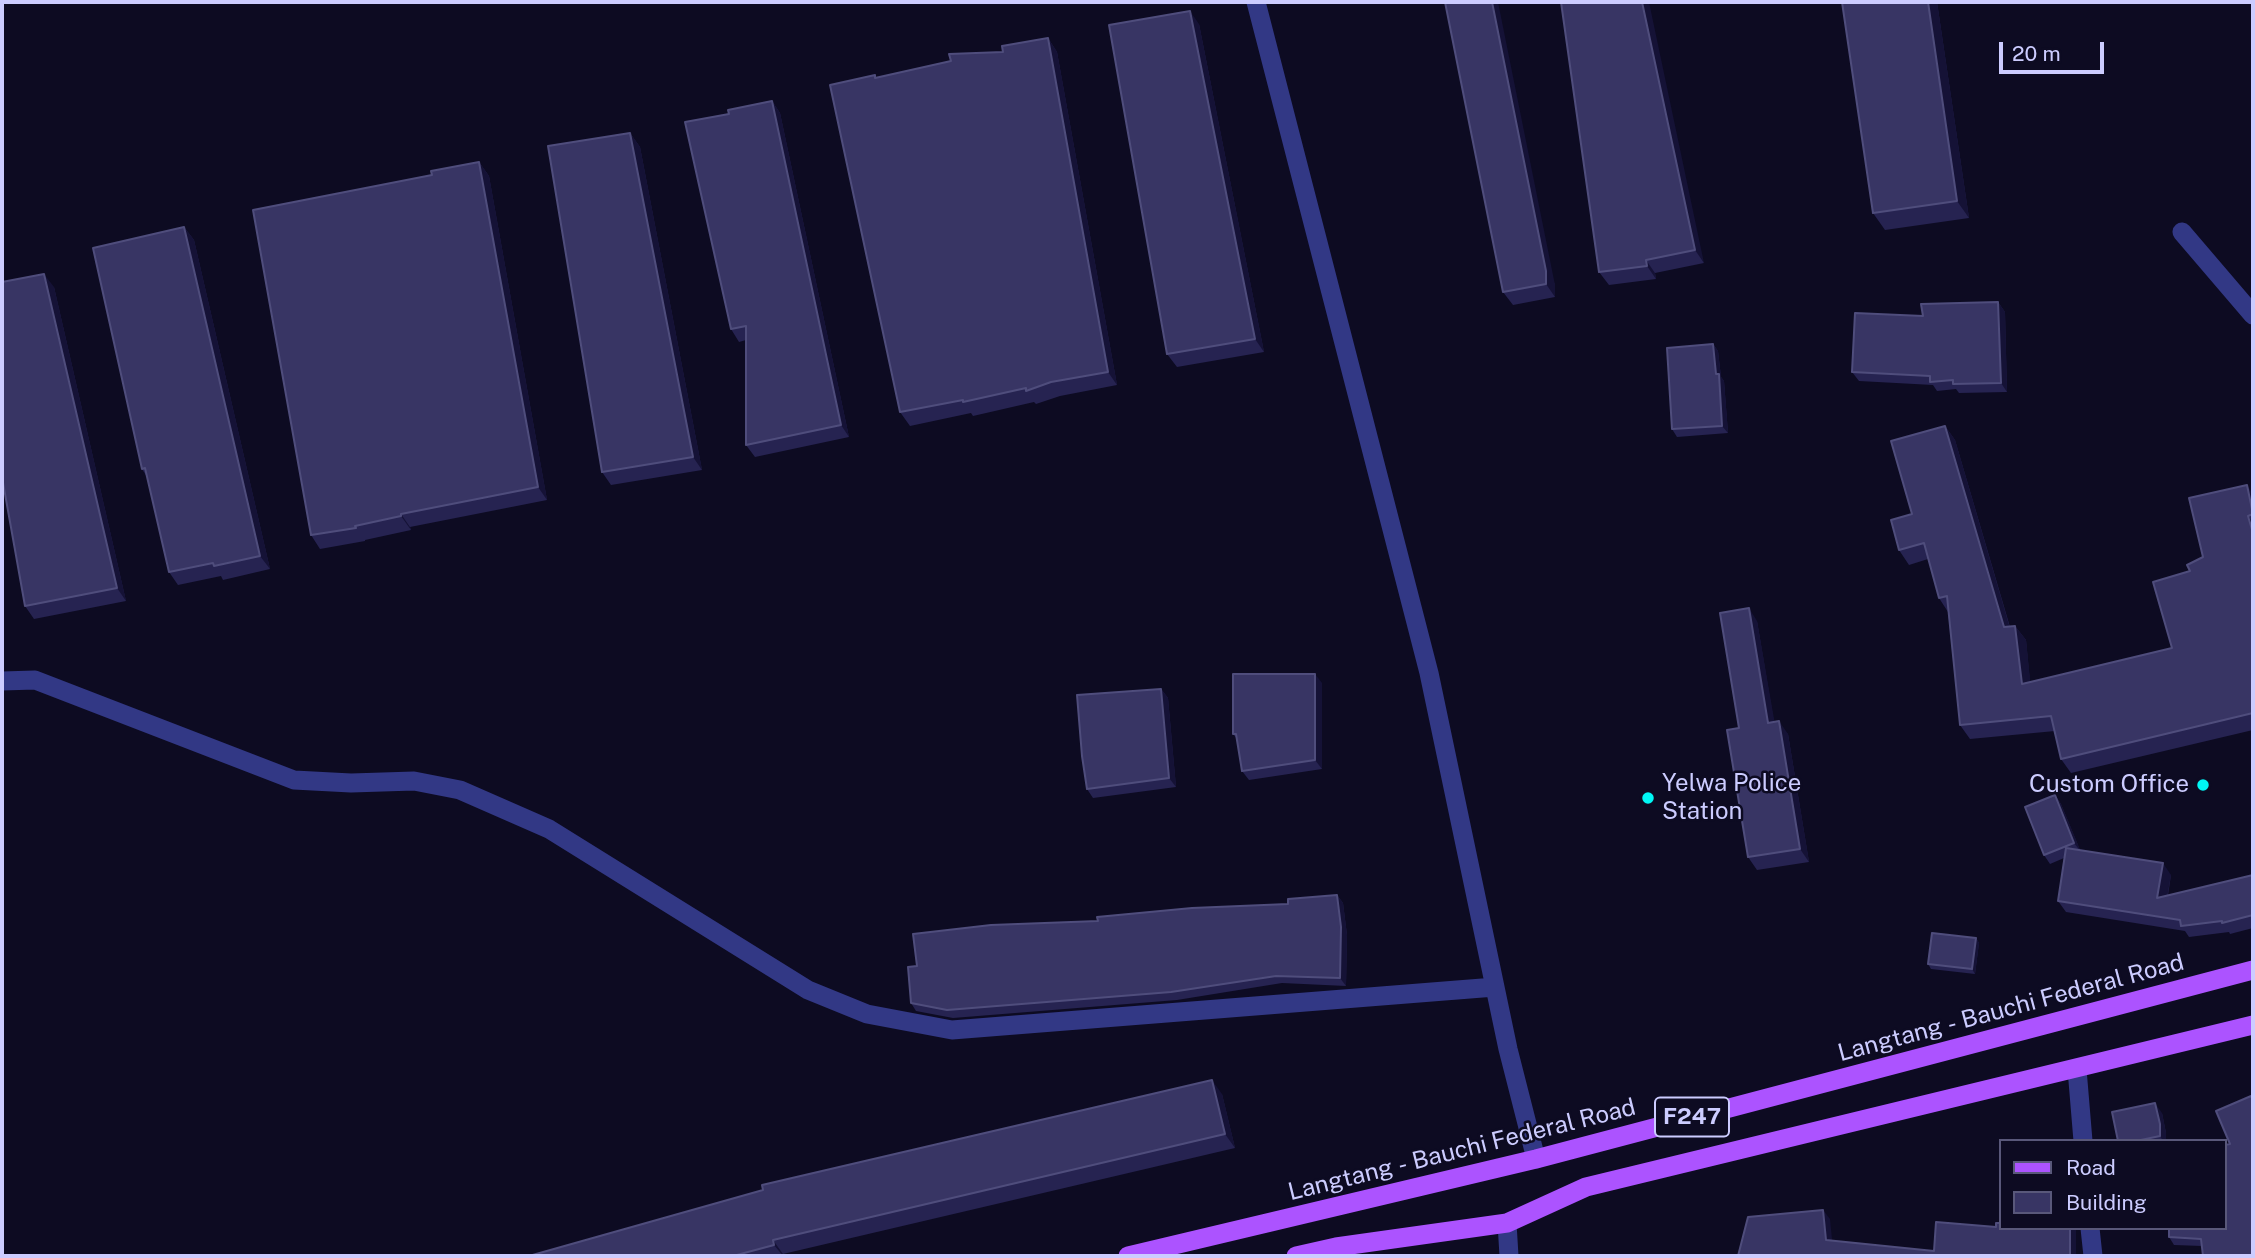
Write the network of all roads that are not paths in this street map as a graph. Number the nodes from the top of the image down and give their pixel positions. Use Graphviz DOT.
graph roads {
  1 [pos="1256,2"];
  2 [pos="2182,232"];
  3 [pos="2253,315"];
  4 [pos="2,681"];
  5 [pos="2253,970"];
  6 [pos="1495,987"];
  7 [pos="2253,1025"];
  8 [pos="2077,1069"];
  9 [pos="2083,1139"];
  10 [pos="1536,1158"];
  11 [pos="1507,1223"];
  12 [pos="2090,1230"];
  13 [pos="1336,1251"];
  14 [pos="1128,1256"];
  15 [pos="1296,1256"];
  16 [pos="1509,1256"];
  17 [pos="2092,1256"];
  1 -- 6 [label="street"];
  2 -- 3 [label="street"];
  4 -- 6 [label="street"];
  5 -- 10 [label="main road, Langtang - Bauchi Federal Road / F247"];
  6 -- 10 [label="street"];
  7 -- 8 [label="main road, F247"];
  8 -- 9 [label="street"];
  8 -- 11 [label="main road, F247"];
  10 -- 14 [label="main road, Langtang - Bauchi Federal Road / F247"];
  11 -- 13 [label="main road, F247"];
  11 -- 16 [label="street"];
  12 -- 17 [label="street"];
  13 -- 15 [label="main road, F247"];
}
